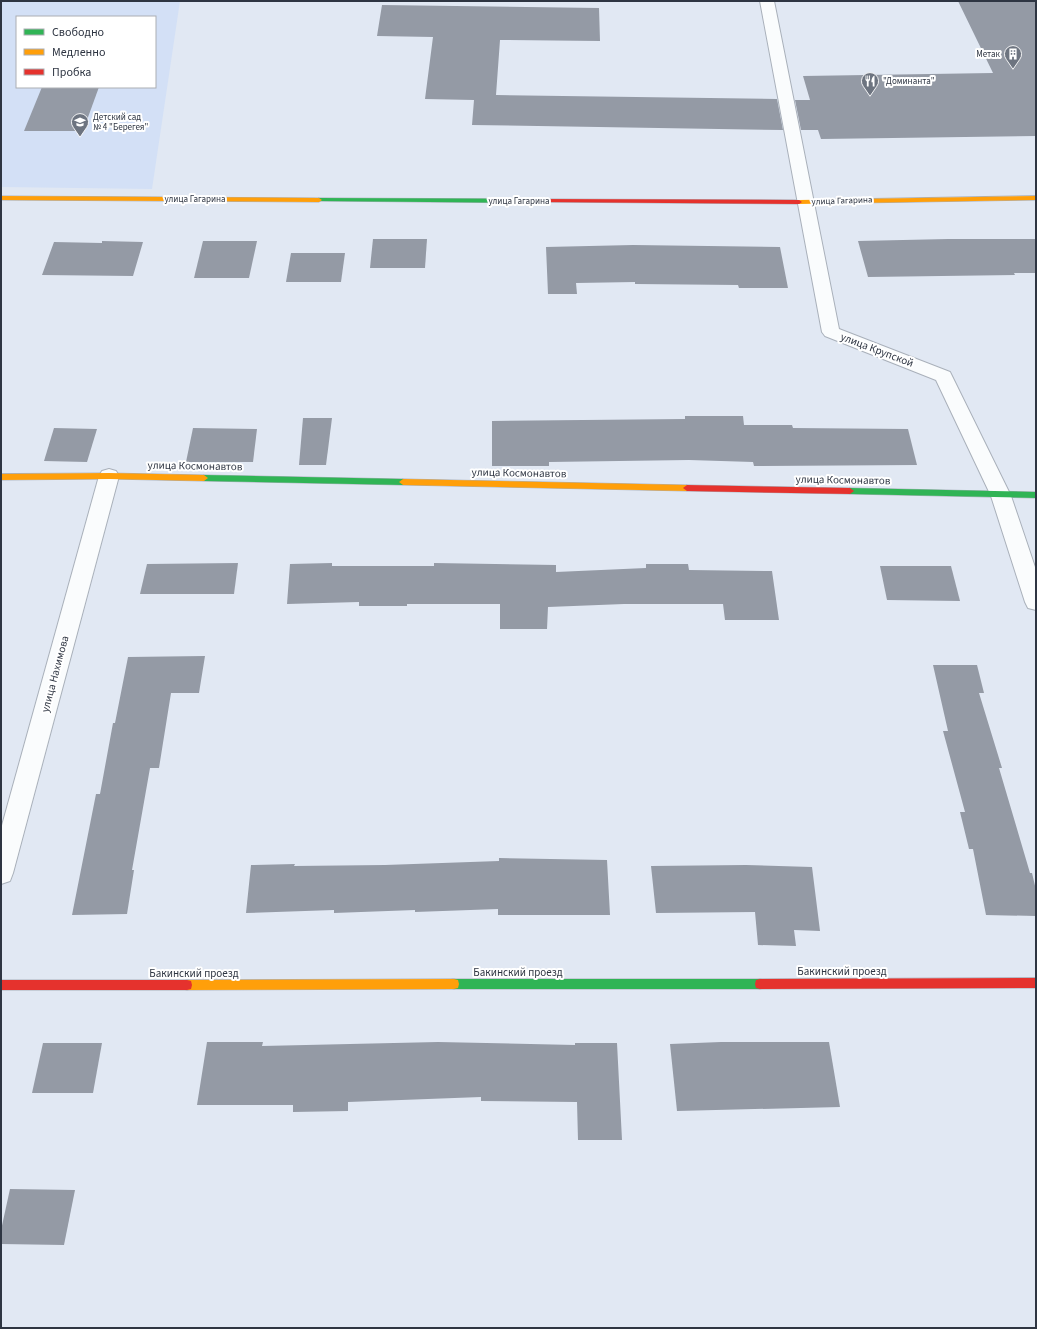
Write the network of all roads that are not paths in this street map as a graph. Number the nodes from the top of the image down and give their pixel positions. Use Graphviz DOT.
graph roads {
  1 [pos="767,1"];
  2 [pos="1,198"];
  3 [pos="1036,198"];
  4 [pos="806,202"];
  5 [pos="109,476"];
  6 [pos="1,477"];
  7 [pos="1036,495"];
  8 [pos="1001,496"];
  9 [pos="1036,602"];
  10 [pos="1,873"];
  11 [pos="1036,983"];
  12 [pos="1,986"];
  1 -- 4 [label="street, улица Крупской"];
  2 -- 4 [label="street, улица Гагарина"];
  3 -- 4 [label="street, улица Гагарина"];
  4 -- 8 [label="street, улица Крупской"];
  5 -- 6 [label="street, улица Космонавтов"];
  5 -- 8 [label="street, улица Космонавтов"];
  5 -- 10 [label="street, улица Нахимова"];
  7 -- 8 [label="street, улица Космонавтов"];
  8 -- 9 [label="street, улица Крупской"];
  11 -- 12 [label="street, Бакинский проезд"];
}
